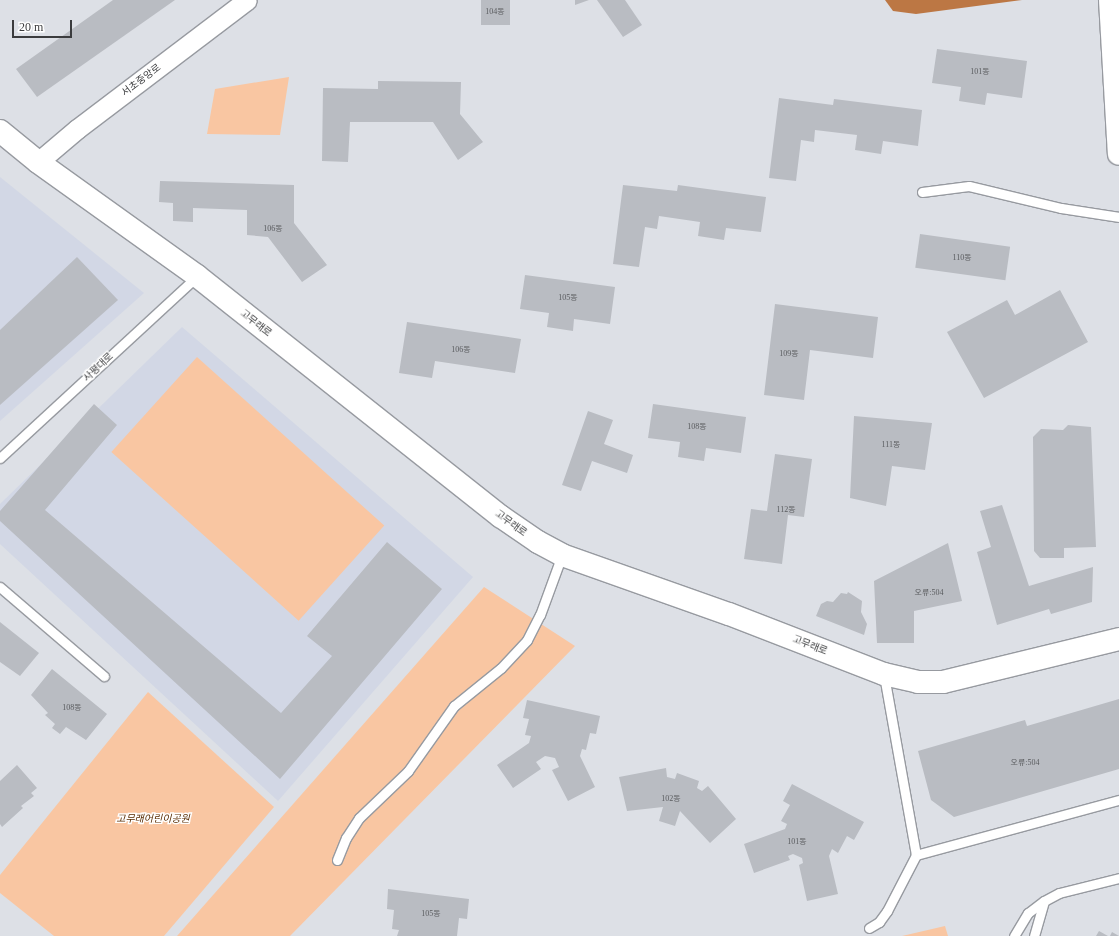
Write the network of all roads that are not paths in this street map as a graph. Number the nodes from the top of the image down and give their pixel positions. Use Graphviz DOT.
graph roads {
  1 [pos="247,0"];
  2 [pos="1110,0"];
  3 [pos="0,131"];
  4 [pos="1119,154"];
  5 [pos="38,162"];
  6 [pos="922,192"];
  7 [pos="1119,217"];
  8 [pos="196,276"];
  9 [pos="0,458"];
  10 [pos="562,555"];
  11 [pos="0,587"];
  12 [pos="1119,639"];
  13 [pos="884,674"];
  14 [pos="104,676"];
  15 [pos="1119,800"];
  16 [pos="916,855"];
  17 [pos="337,860"];
  18 [pos="1119,878"];
  19 [pos="1044,901"];
  20 [pos="869,928"];
  21 [pos="1014,936"];
  22 [pos="1034,936"];
  1 -- 5 [label="street, 서초중앙로"];
  2 -- 4 [label="street"];
  3 -- 5 [label="street, 고무래로"];
  5 -- 8 [label="street, 고무래로"];
  6 -- 7 [label="lane"];
  8 -- 9 [label="lane, 사평대로"];
  8 -- 10 [label="street, 고무래로"];
  10 -- 13 [label="street, 고무래로"];
  10 -- 17 [label="lane"];
  11 -- 14 [label="lane"];
  12 -- 13 [label="street, 고무래로"];
  13 -- 16 [label="lane"];
  15 -- 16 [label="lane"];
  16 -- 20 [label="lane"];
  18 -- 19 [label="lane"];
  19 -- 21 [label="lane"];
  19 -- 22 [label="lane"];
}
